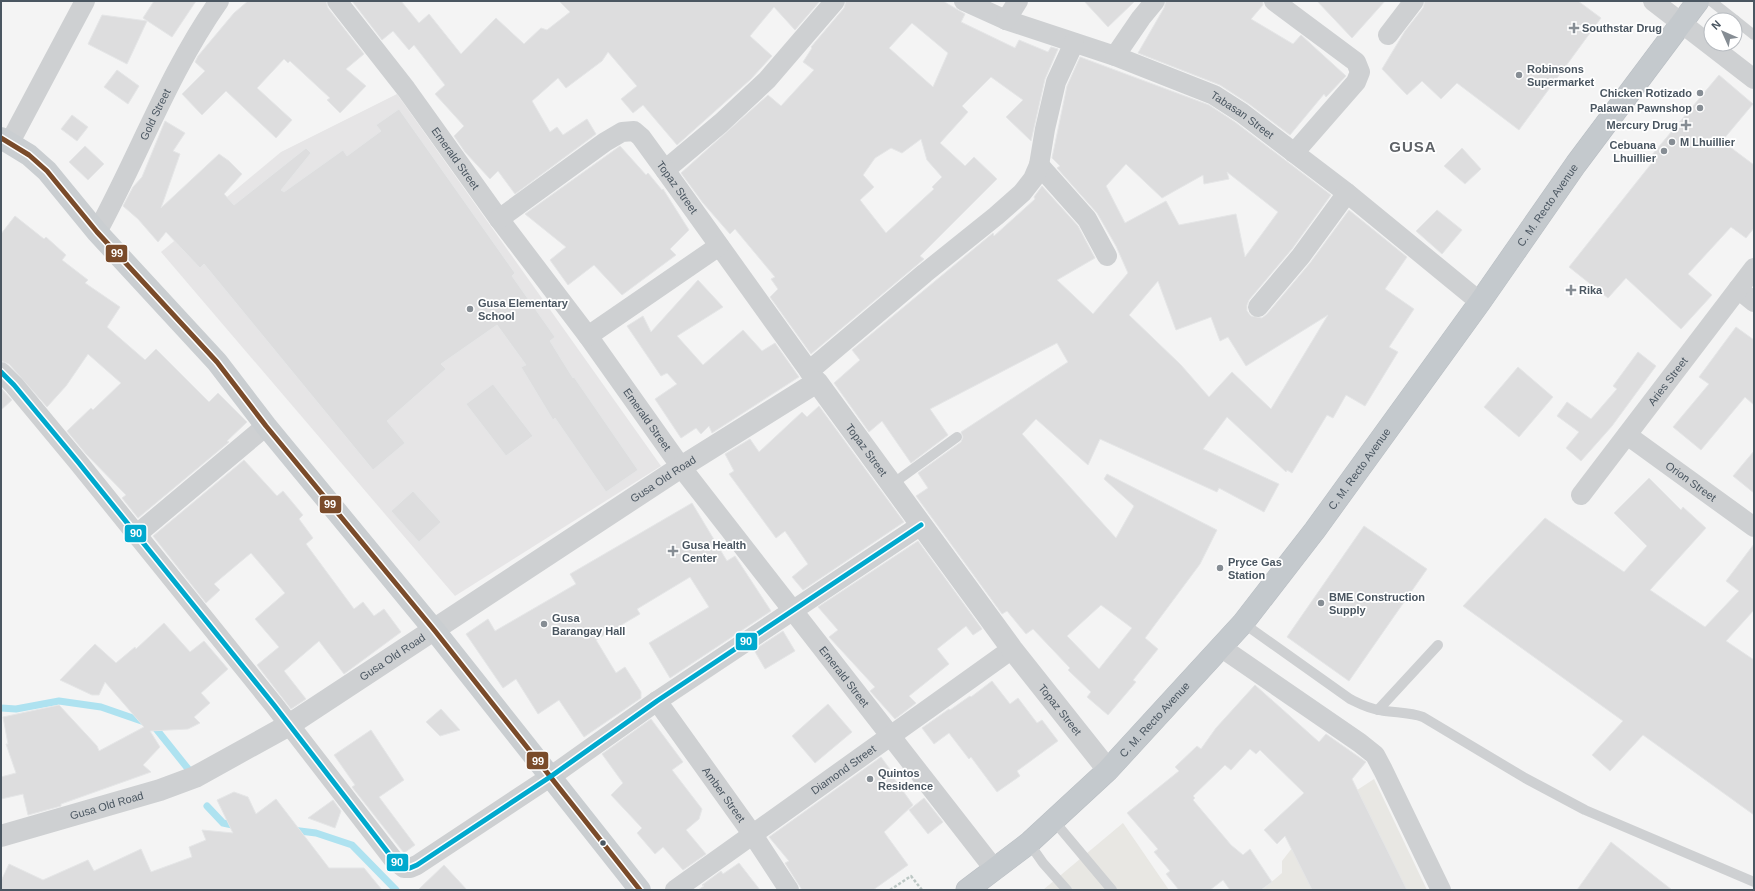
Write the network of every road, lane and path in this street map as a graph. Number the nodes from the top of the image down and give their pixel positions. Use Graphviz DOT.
graph roads {
  1 [pos="85,1"];
  2 [pos="219,1"];
  3 [pos="337,1"];
  4 [pos="835,1"];
  5 [pos="964,1"];
  6 [pos="1018,1"];
  7 [pos="1155,1"];
  8 [pos="1274,1"];
  9 [pos="1414,1"];
  10 [pos="1653,1"];
  11 [pos="1698,1"];
  12 [pos="1711,1"];
  13 [pos="1725,12"];
  14 [pos="1006,20"];
  15 [pos="1681,22"];
  16 [pos="1743,26"];
  17 [pos="1388,35"];
  18 [pos="1754,35"];
  19 [pos="1074,43"];
  20 [pos="1116,56"];
  21 [pos="1754,79"];
  22 [pos="6,140"];
  23 [pos="1294,153"];
  24 [pos="1040,165"];
  25 [pos="665,170"];
  26 [pos="1347,193"];
  27 [pos="499,219"];
  28 [pos="98,232"];
  29 [pos="719,246"];
  30 [pos="1107,256"];
  31 [pos="1754,268"];
  32 [pos="1738,290"];
  33 [pos="1480,302"];
  34 [pos="1754,302"];
  35 [pos="1258,307"];
  36 [pos="588,336"];
  37 [pos="1,372"];
  38 [pos="813,376"];
  39 [pos="266,426"];
  40 [pos="1627,435"];
  41 [pos="957,437"];
  42 [pos="681,467"];
  43 [pos="891,484"];
  44 [pos="1581,495"];
  45 [pos="921,525"];
  46 [pos="1754,527"];
  47 [pos="136,535"];
  48 [pos="793,610"];
  49 [pos="1243,624"];
  50 [pos="435,631"];
  51 [pos="1438,645"];
  52 [pos="1222,648"];
  53 [pos="1012,649"];
  54 [pos="658,701"];
  55 [pos="1378,710"];
  56 [pos="289,725"];
  57 [pos="891,736"];
  58 [pos="1108,770"];
  59 [pos="550,777"];
  60 [pos="1054,821"];
  61 [pos="753,834"];
  62 [pos="1,836"];
  63 [pos="1029,843"];
  64 [pos="995,870"];
  65 [pos="1754,882"];
  66 [pos="640,890"];
  67 [pos="675,890"];
  68 [pos="789,890"];
  69 [pos="890,890"];
  70 [pos="922,890"];
  71 [pos="968,890"];
  72 [pos="1067,890"];
  73 [pos="1112,890"];
  74 [pos="1441,890"];
  1 -- 22 [label="street"];
  2 -- 28 [label="street, Gold Street"];
  3 -- 27 [label="street, Emerald Street"];
  4 -- 25 [label="street"];
  5 -- 14 [label="street, Tabasan Street"];
  6 -- 14 [label="street"];
  7 -- 20 [label="street"];
  8 -- 23 [label="street"];
  9 -- 17 [label="street"];
  10 -- 15 [label="street"];
  11 -- 15 [label="highway, C. M. Recto Avenue"];
  12 -- 13 [label="lane"];
  14 -- 19 [label="street, Tabasan Street"];
  15 -- 21 [label="street"];
  15 -- 33 [label="highway, C. M. Recto Avenue"];
  16 -- 18 [label="lane"];
  19 -- 20 [label="street, Tabasan Street"];
  19 -- 24 [label="street"];
  20 -- 23 [label="street, Tabasan Street"];
  22 -- 28 [label="main road"];
  23 -- 26 [label="street, Tabasan Street"];
  24 -- 30 [label="street"];
  24 -- 38 [label="street"];
  25 -- 27 [label="street, Topaz Street"];
  25 -- 29 [label="street, Topaz Street"];
  26 -- 33 [label="street, Tabasan Street"];
  26 -- 35 [label="street"];
  27 -- 36 [label="street, Emerald Street"];
  28 -- 39 [label="main road"];
  29 -- 36 [label="street"];
  29 -- 38 [label="street, Topaz Street"];
  31 -- 32 [label="street, Aries Street"];
  32 -- 34 [label="street"];
  32 -- 40 [label="street, Aries Street"];
  33 -- 49 [label="highway, C. M. Recto Avenue"];
  36 -- 42 [label="street, Emerald Street"];
  37 -- 47 [label="street"];
  38 -- 42 [label="street, Gusa Old Road"];
  38 -- 43 [label="street, Topaz Street"];
  39 -- 47 [label="street"];
  39 -- 50 [label="main road"];
  40 -- 44 [label="street, Aries Street"];
  40 -- 46 [label="street, Orion Street"];
  41 -- 43 [label="lane"];
  42 -- 48 [label="street, Emerald Street"];
  42 -- 50 [label="street, Gusa Old Road"];
  43 -- 45 [label="street, Topaz Street"];
  45 -- 48 [label="street"];
  45 -- 53 [label="street, Topaz Street"];
  47 -- 56 [label="street"];
  48 -- 54 [label="street"];
  48 -- 57 [label="street, Emerald Street"];
  49 -- 52 [label="highway, C. M. Recto Avenue"];
  49 -- 55 [label="lane"];
  50 -- 56 [label="street, Gusa Old Road"];
  50 -- 59 [label="main road"];
  51 -- 55 [label="lane"];
  52 -- 58 [label="highway, C. M. Recto Avenue"];
  52 -- 74 [label="street"];
  53 -- 57 [label="street, Diamond Street"];
  53 -- 58 [label="street, Topaz Street"];
  54 -- 59 [label="street"];
  54 -- 61 [label="street, Amber Street"];
  55 -- 65 [label="lane"];
  56 -- 59 [label="street"];
  56 -- 62 [label="street, Gusa Old Road"];
  57 -- 61 [label="street, Diamond Street"];
  57 -- 64 [label="street, Emerald Street"];
  58 -- 60 [label="highway, C. M. Recto Avenue"];
  59 -- 66 [label="main road"];
  60 -- 63 [label="highway, C. M. Recto Avenue"];
  60 -- 73 [label="lane"];
  61 -- 67 [label="street, Diamond Street"];
  61 -- 68 [label="street, Amber Street"];
  63 -- 64 [label="highway, C. M. Recto Avenue"];
  63 -- 72 [label="lane"];
  64 -- 71 [label="highway, C. M. Recto Avenue"];
  69 -- 70 [label="path"];
}
